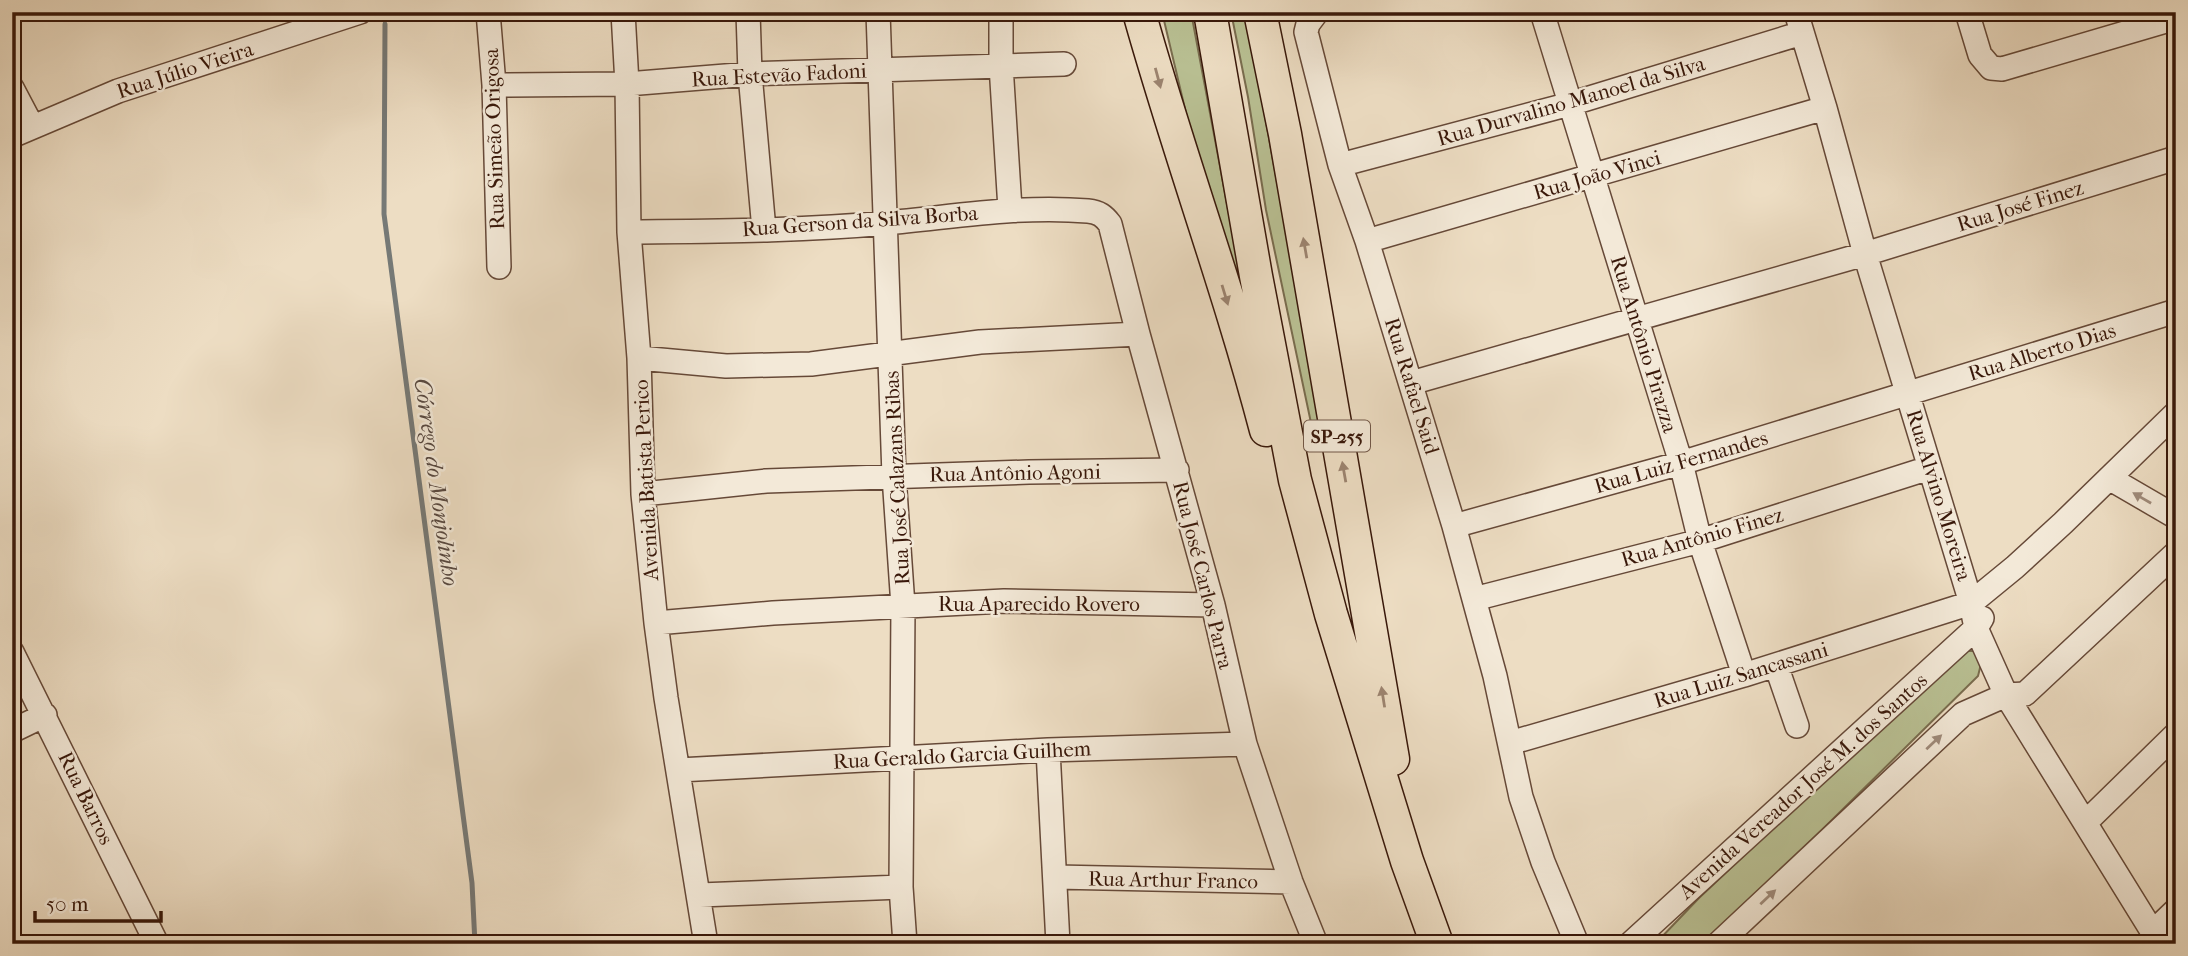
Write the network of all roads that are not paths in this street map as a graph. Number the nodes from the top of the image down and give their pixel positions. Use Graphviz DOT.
graph roads {
  1 [pos="360,12"];
  2 [pos="488,12"];
  3 [pos="623,12"];
  4 [pos="748,12"];
  5 [pos="878,12"];
  6 [pos="1001,12"];
  7 [pos="1139,12"];
  8 [pos="1210,12"];
  9 [pos="1260,12"];
  10 [pos="1542,12"];
  11 [pos="1967,12"];
  12 [pos="334,17"];
  13 [pos="2176,18"];
  14 [pos="1311,22"];
  15 [pos="1799,23"];
  16 [pos="1064,64"];
  17 [pos="1001,65"];
  18 [pos="879,70"];
  19 [pos="750,74"];
  20 [pos="627,84"];
  21 [pos="494,85"];
  22 [pos="12,88"];
  23 [pos="1570,104"];
  24 [pos="1825,108"];
  25 [pos="22,131"];
  26 [pos="2176,158"];
  27 [pos="1340,165"];
  28 [pos="1592,176"];
  29 [pos="1010,209"];
  30 [pos="1091,211"];
  31 [pos="886,223"];
  32 [pos="764,230"];
  33 [pos="629,232"];
  34 [pos="1367,241"];
  35 [pos="1865,254"];
  36 [pos="499,267"];
  37 [pos="2176,311"];
  38 [pos="1636,319"];
  39 [pos="1138,334"];
  40 [pos="891,352"];
  41 [pos="639,358"];
  42 [pos="1411,383"];
  43 [pos="1908,394"];
  44 [pos="2176,413"];
  45 [pos="1681,463"];
  46 [pos="1929,468"];
  47 [pos="1177,470"];
  48 [pos="894,476"];
  49 [pos="2109,478"];
  50 [pos="643,494"];
  51 [pos="2176,517"];
  52 [pos="1454,526"];
  53 [pos="1700,541"];
  54 [pos="2176,553"];
  55 [pos="2001,579"];
  56 [pos="1474,599"];
  57 [pos="1971,603"];
  58 [pos="1213,605"];
  59 [pos="903,606"];
  60 [pos="1331,614"];
  61 [pos="656,623"];
  62 [pos="1976,628"];
  63 [pos="12,652"];
  64 [pos="1776,665"];
  65 [pos="1744,675"];
  66 [pos="2006,695"];
  67 [pos="44,715"];
  68 [pos="1797,726"];
  69 [pos="12,731"];
  70 [pos="2176,734"];
  71 [pos="1510,743"];
  72 [pos="1245,744"];
  73 [pos="1048,750"];
  74 [pos="901,758"];
  75 [pos="678,770"];
  76 [pos="2086,822"];
  77 [pos="1407,861"];
  78 [pos="1056,877"];
  79 [pos="1291,882"];
  80 [pos="901,887"];
  81 [pos="700,895"];
  82 [pos="2176,910"];
  83 [pos="2156,938"];
  84 [pos="157,944"];
  85 [pos="706,944"];
  86 [pos="905,944"];
  87 [pos="1058,944"];
  88 [pos="1317,944"];
  89 [pos="1437,944"];
  90 [pos="1577,944"];
  91 [pos="1630,944"];
  92 [pos="1718,944"];
  1 -- 12 [label="street, Rua Júlio Vieira"];
  2 -- 21 [label="street, Rua Simeão Origosa"];
  3 -- 20 [label="street, Avenida Batista Perico"];
  4 -- 19 [label="street"];
  5 -- 18 [label="street, Rua José Calazans Ribas"];
  6 -- 17 [label="street"];
  7 -- 60 [label="highway, SP-255, one-way"];
  8 -- 60 [label="highway, SP-255"];
  77 -- 9 [label="highway, SP-255, one-way"];
  10 -- 23 [label="street, Rua Antônio Pirazza"];
  11 -- 13 [label="street"];
  12 -- 25 [label="street, Rua Júlio Vieira"];
  14 -- 27 [label="street, Rua Rafael Said"];
  15 -- 23 [label="street, Rua Durvalino Manoel da Silva"];
  15 -- 24 [label="street, Rua Alvino Moreira"];
  16 -- 17 [label="street, Rua Estevão Fadoni"];
  17 -- 18 [label="street, Rua Estevão Fadoni"];
  17 -- 29 [label="street"];
  18 -- 19 [label="street, Rua Estevão Fadoni"];
  18 -- 31 [label="street, Rua José Calazans Ribas"];
  19 -- 20 [label="street, Rua Estevão Fadoni"];
  19 -- 32 [label="street"];
  20 -- 21 [label="street, Rua Estevão Fadoni"];
  20 -- 33 [label="street, Avenida Batista Perico"];
  21 -- 36 [label="street, Rua Simeão Origosa"];
  22 -- 25 [label="street"];
  23 -- 27 [label="street, Rua Durvalino Manoel da Silva"];
  23 -- 28 [label="street, Rua Antônio Pirazza"];
  24 -- 28 [label="street, Rua João Vinci"];
  24 -- 35 [label="street, Rua Alvino Moreira"];
  26 -- 35 [label="street, Rua José Finez"];
  27 -- 34 [label="street, Rua Rafael Said"];
  28 -- 34 [label="street, Rua João Vinci"];
  28 -- 38 [label="street, Rua Antônio Pirazza"];
  29 -- 30 [label="street, Rua Gerson da Silva Borba"];
  29 -- 31 [label="street, Rua Gerson da Silva Borba"];
  30 -- 39 [label="street, Rua José Carlos Parra"];
  31 -- 32 [label="street, Rua Gerson da Silva Borba"];
  31 -- 40 [label="street, Rua José Calazans Ribas"];
  32 -- 33 [label="street, Rua Gerson da Silva Borba"];
  33 -- 41 [label="street, Avenida Batista Perico"];
  34 -- 42 [label="street, Rua Rafael Said"];
  35 -- 38 [label="street, Rua José Finez"];
  35 -- 43 [label="street, Rua Alvino Moreira"];
  37 -- 43 [label="street, Rua Alberto Dias"];
  38 -- 42 [label="street, Rua José Finez"];
  38 -- 45 [label="street, Rua Antônio Pirazza"];
  39 -- 40 [label="street"];
  39 -- 47 [label="street, Rua José Carlos Parra"];
  40 -- 41 [label="street"];
  40 -- 48 [label="street, Rua José Calazans Ribas"];
  41 -- 50 [label="street, Avenida Batista Perico"];
  42 -- 52 [label="street, Rua Rafael Said"];
  43 -- 45 [label="street, Rua Luiz Fernandes"];
  43 -- 46 [label="street, Rua Alvino Moreira"];
  44 -- 49 [label="street"];
  45 -- 52 [label="street, Rua Luiz Fernandes"];
  45 -- 53 [label="street, Rua Antônio Pirazza"];
  46 -- 53 [label="street, Rua Antônio Finez"];
  46 -- 57 [label="street, Rua Alvino Moreira"];
  47 -- 48 [label="street, Rua Antônio Agoni"];
  47 -- 58 [label="street, Rua José Carlos Parra"];
  48 -- 50 [label="street, Rua Antônio Agoni"];
  48 -- 59 [label="street, Rua José Calazans Ribas"];
  51 -- 49 [label="street, one-way"];
  49 -- 55 [label="street"];
  50 -- 61 [label="street, Avenida Batista Perico"];
  52 -- 56 [label="street, Rua Rafael Said"];
  53 -- 56 [label="street, Rua Antônio Finez"];
  53 -- 65 [label="street, Rua Antônio Pirazza"];
  54 -- 66 [label="street"];
  55 -- 57 [label="street"];
  55 -- 62 [label="street"];
  56 -- 71 [label="street, Rua Rafael Said"];
  57 -- 62 [label="street, Rua Alvino Moreira"];
  57 -- 64 [label="street, Rua Luiz Sancassani"];
  58 -- 59 [label="street, Rua Aparecido Rovero"];
  58 -- 72 [label="street, Rua José Carlos Parra"];
  59 -- 61 [label="street, Rua Aparecido Rovero"];
  59 -- 74 [label="street, Rua José Calazans Ribas"];
  60 -- 77 [label="highway, SP-255"];
  61 -- 75 [label="street, Avenida Batista Perico"];
  62 -- 66 [label="street, Rua Alvino Moreira"];
  62 -- 91 [label="street, Avenida Vereador José M. dos Santos"];
  63 -- 67 [label="street, Rua Barros"];
  64 -- 65 [label="street, Rua Luiz Sancassani"];
  64 -- 68 [label="street"];
  65 -- 71 [label="street, Rua Luiz Sancassani"];
  66 -- 76 [label="street, Rua Alvino Moreira"];
  92 -- 66 [label="street, one-way"];
  67 -- 69 [label="street"];
  67 -- 84 [label="street, Rua Barros"];
  70 -- 76 [label="street"];
  71 -- 90 [label="street, Rua Rafael Said"];
  72 -- 73 [label="street, Rua Geraldo Garcia Guilhem"];
  72 -- 79 [label="street, Rua José Carlos Parra"];
  73 -- 74 [label="street, Rua Geraldo Garcia Guilhem"];
  73 -- 78 [label="street"];
  74 -- 75 [label="street, Rua Geraldo Garcia Guilhem"];
  74 -- 80 [label="street, Rua José Calazans Ribas"];
  75 -- 81 [label="street, Avenida Batista Perico"];
  76 -- 83 [label="street, Rua Alvino Moreira"];
  77 -- 89 [label="highway, SP-255"];
  78 -- 79 [label="street, Rua Arthur Franco"];
  78 -- 87 [label="street"];
  79 -- 88 [label="street, Rua José Carlos Parra"];
  80 -- 81 [label="street"];
  80 -- 86 [label="street, Rua José Calazans Ribas"];
  81 -- 85 [label="street, Avenida Batista Perico"];
  82 -- 83 [label="street"];
}
